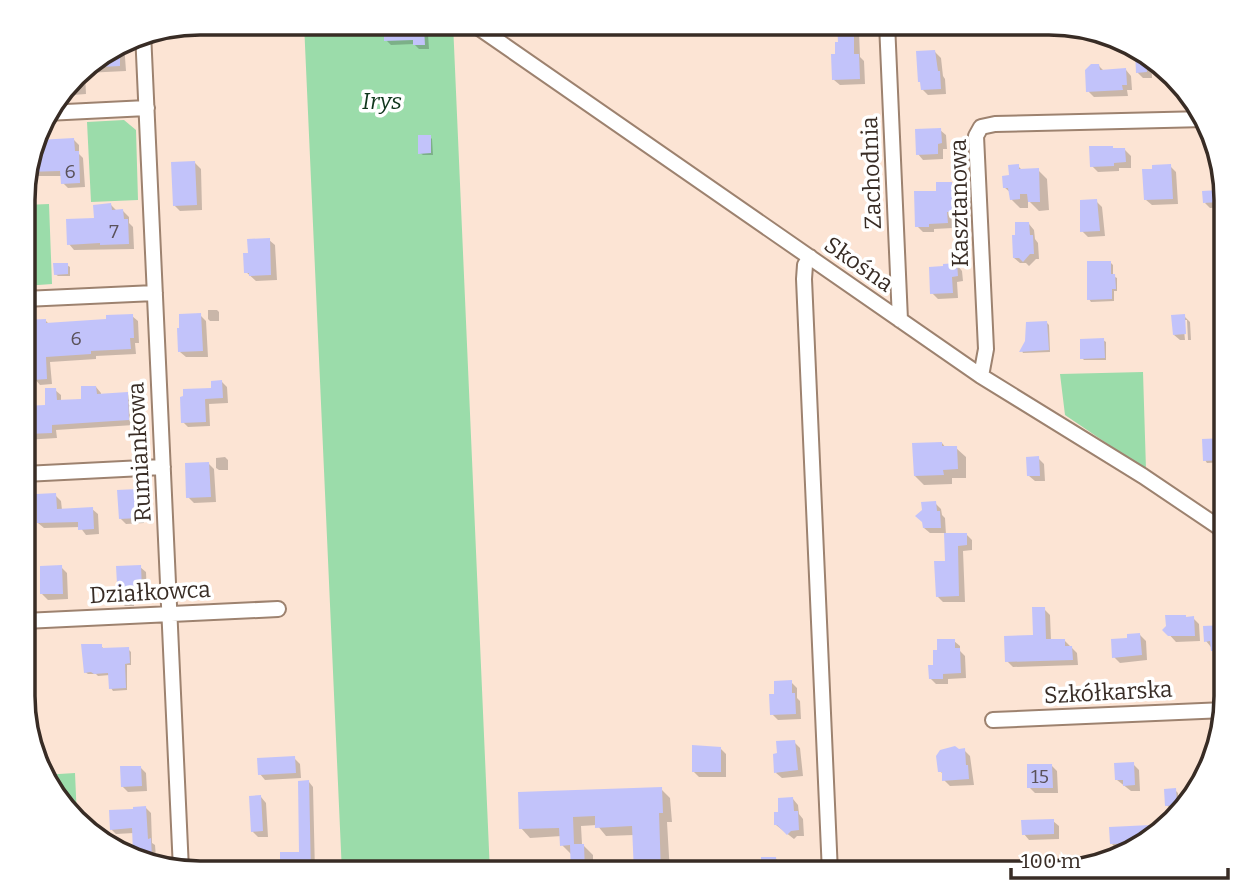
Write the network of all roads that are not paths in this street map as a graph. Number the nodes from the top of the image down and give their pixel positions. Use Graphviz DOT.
graph roads {
  1 [pos="489,35"];
  2 [pos="888,35"];
  3 [pos="145,45"];
  4 [pos="147,108"];
  5 [pos="60,113"];
  6 [pos="1193,119"];
  7 [pos="810,257"];
  8 [pos="155,293"];
  9 [pos="35,298"];
  10 [pos="900,320"];
  11 [pos="981,376"];
  12 [pos="163,467"];
  13 [pos="35,473"];
  14 [pos="1214,524"];
  15 [pos="278,609"];
  16 [pos="170,614"];
  17 [pos="35,620"];
  18 [pos="1214,710"];
  19 [pos="993,720"];
  20 [pos="181,860"];
  21 [pos="829,861"];
  1 -- 7 [label="street, Skośna"];
  2 -- 10 [label="street, Zachodnia"];
  3 -- 4 [label="street, Rumiankowa"];
  4 -- 5 [label="street"];
  4 -- 8 [label="street, Rumiankowa"];
  6 -- 11 [label="street, Kasztanowa"];
  7 -- 10 [label="street, Skośna"];
  7 -- 21 [label="street"];
  8 -- 9 [label="street"];
  8 -- 12 [label="street, Rumiankowa"];
  10 -- 11 [label="street, Skośna"];
  11 -- 14 [label="street, Skośna"];
  12 -- 13 [label="street"];
  12 -- 16 [label="street, Rumiankowa"];
  15 -- 16 [label="street, Działkowca"];
  16 -- 17 [label="street, Działkowca"];
  16 -- 20 [label="street, Rumiankowa"];
  18 -- 19 [label="street, Szkółkarska"];
}
